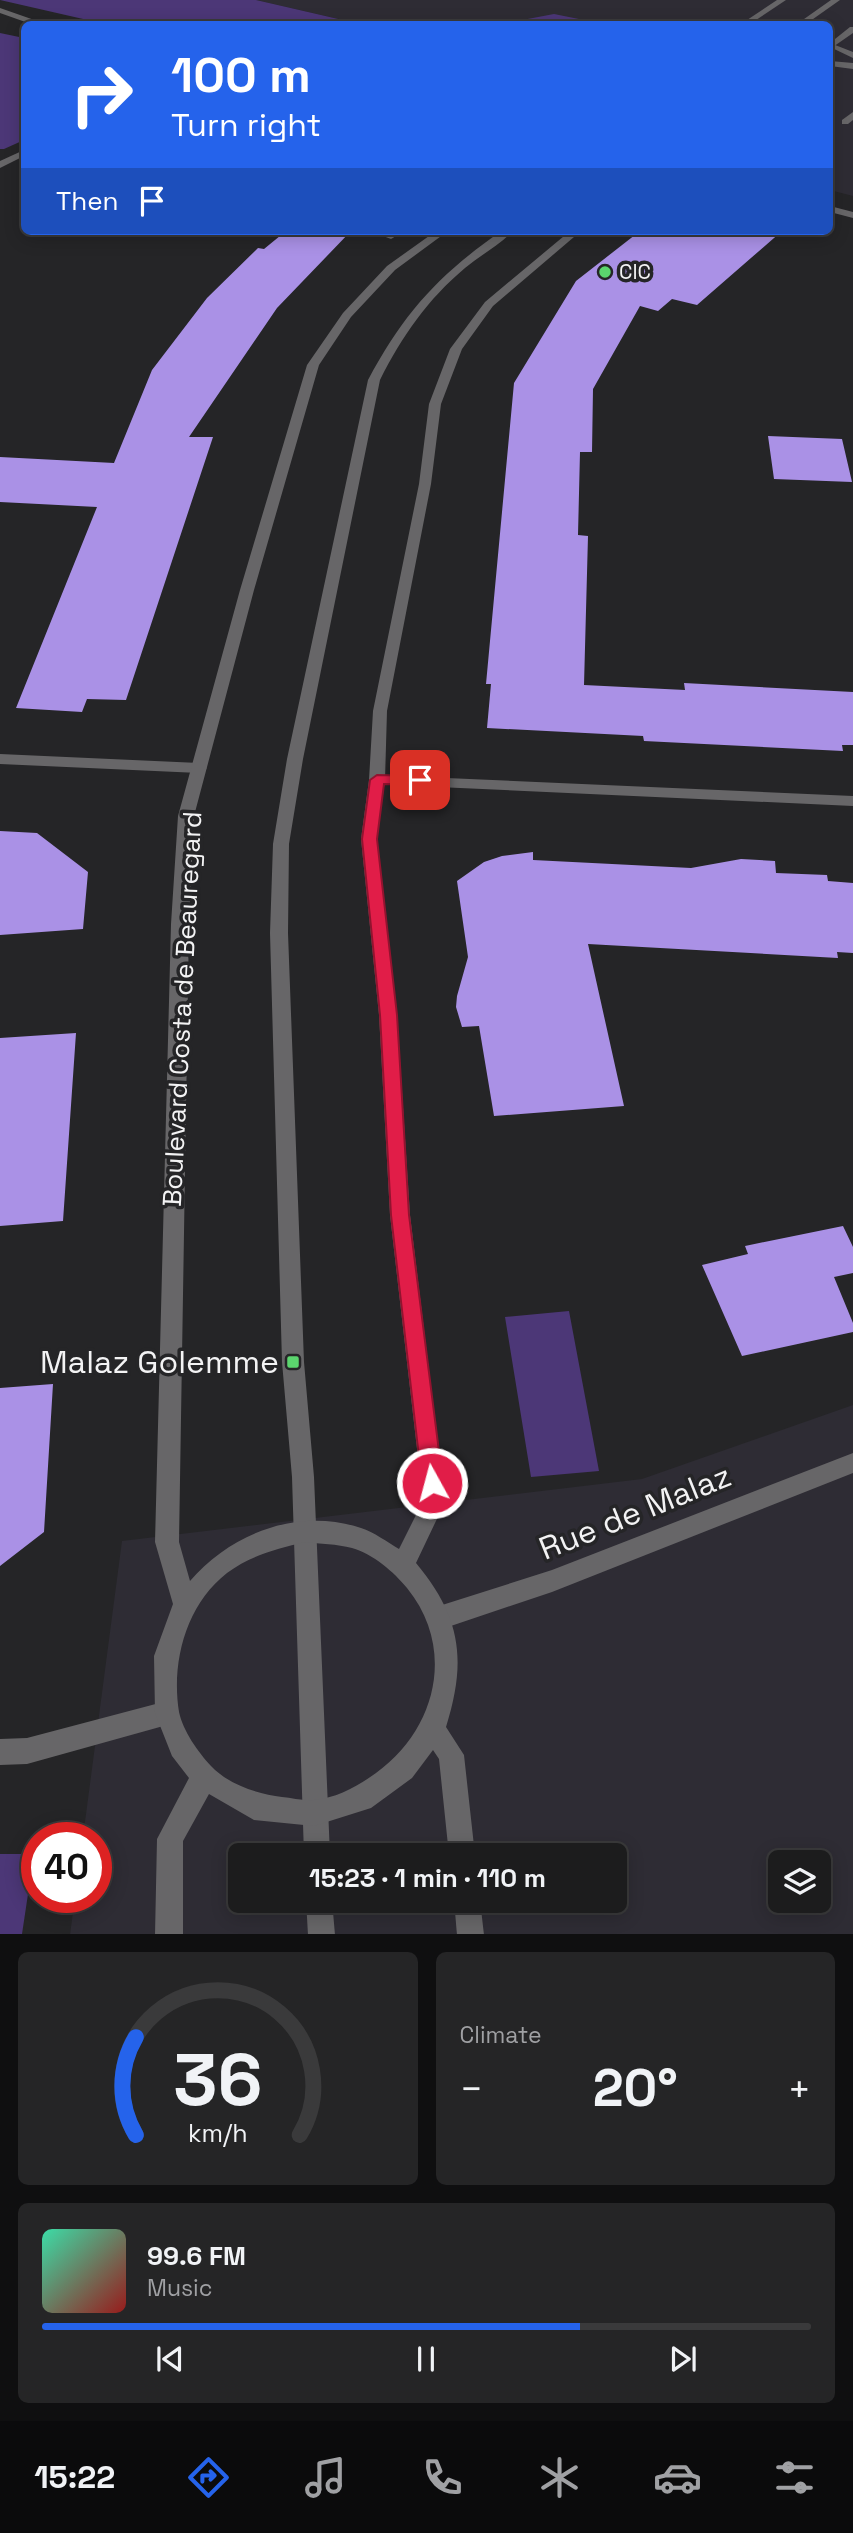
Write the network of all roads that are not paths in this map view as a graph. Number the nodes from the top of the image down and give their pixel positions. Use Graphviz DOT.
graph roads {
  1 [pos="782,0"];
  2 [pos="836,0"];
  3 [pos="0,10"];
  4 [pos="28,21"];
  5 [pos="750,21"];
  6 [pos="805,21"];
  7 [pos="0,22"];
  8 [pos="21,23"];
  9 [pos="853,29"];
  10 [pos="833,44"];
  11 [pos="833,47"];
  12 [pos="853,55"];
  13 [pos="833,64"];
  14 [pos="853,66"];
  15 [pos="853,115"];
  16 [pos="853,123"];
  17 [pos="21,154"];
  18 [pos="0,165"];
  19 [pos="833,210"];
  20 [pos="853,215"];
  21 [pos="388,235"];
  22 [pos="437,235"];
  23 [pos="502,235"];
  24 [pos="571,235"];
  25 [pos="391,236"];
  26 [pos="0,759"];
  27 [pos="199,768"];
  28 [pos="377,780"];
  29 [pos="853,802"];
  30 [pos="853,1463"];
  31 [pos="305,1531"];
  32 [pos="403,1565"];
  33 [pos="185,1604"];
  34 [pos="439,1618"];
  35 [pos="167,1713"];
  36 [pos="433,1728"];
  37 [pos="0,1752"];
  38 [pos="204,1777"];
  39 [pos="314,1813"];
  40 [pos="316,1843"];
  41 [pos="461,1843"];
  42 [pos="320,1913"];
  43 [pos="469,1913"];
  44 [pos="169,1934"];
  45 [pos="322,1934"];
  46 [pos="471,1934"];
  1 -- 5 [label="street"];
  2 -- 6 [label="street"];
  3 -- 4 [label="street"];
  7 -- 8 [label="street"];
  9 -- 10 [label="street"];
  11 -- 12 [label="street"];
  13 -- 14 [label="street"];
  15 -- 16 [label="street"];
  17 -- 18 [label="street"];
  19 -- 20 [label="street"];
  21 -- 25 [label="street"];
  22 -- 27 [label="street, Boulevard Costa de Beauregard"];
  23 -- 31 [label="street"];
  24 -- 28 [label="street"];
  26 -- 27 [label="street"];
  27 -- 33 [label="street, Boulevard Costa de Beauregard"];
  28 -- 29 [label="street"];
  28 -- 32 [label="street"];
  30 -- 34 [label="street, Rue de Malaz"];
  31 -- 32 [label="street"];
  31 -- 33 [label="street"];
  31 -- 39 [label="street"];
  32 -- 34 [label="street"];
  33 -- 35 [label="street"];
  34 -- 36 [label="street"];
  35 -- 37 [label="street"];
  35 -- 38 [label="street"];
  36 -- 39 [label="street"];
  36 -- 41 [label="street"];
  38 -- 39 [label="street"];
  38 -- 44 [label="street"];
  39 -- 40 [label="street"];
  42 -- 45 [label="street"];
  43 -- 46 [label="street"];
}
